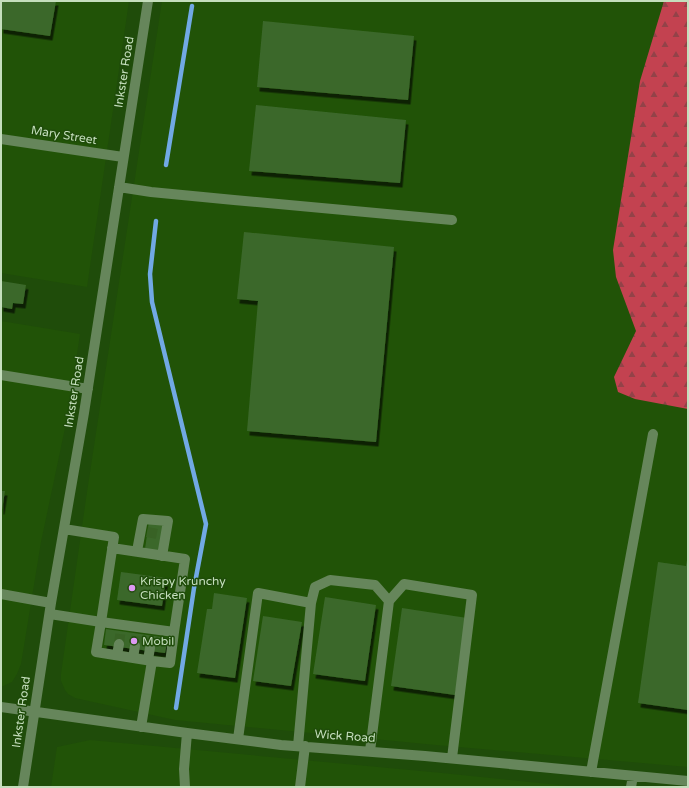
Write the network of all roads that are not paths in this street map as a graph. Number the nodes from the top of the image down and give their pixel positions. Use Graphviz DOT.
graph roads {
  1 [pos="148,1"];
  2 [pos="1,139"];
  3 [pos="123,157"];
  4 [pos="119,187"];
  5 [pos="452,220"];
  6 [pos="1,375"];
  7 [pos="88,389"];
  8 [pos="653,434"];
  9 [pos="64,529"];
  10 [pos="112,548"];
  11 [pos="137,552"];
  12 [pos="162,556"];
  13 [pos="1,594"];
  14 [pos="389,601"];
  15 [pos="51,603"];
  16 [pos="311,603"];
  17 [pos="50,614"];
  18 [pos="101,622"];
  19 [pos="174,632"];
  20 [pos="118,644"];
  21 [pos="135,646"];
  22 [pos="150,648"];
  23 [pos="117,655"];
  24 [pos="133,658"];
  25 [pos="150,660"];
  26 [pos="1,707"];
  27 [pos="35,712"];
  28 [pos="141,727"];
  29 [pos="187,733"];
  30 [pos="238,739"];
  31 [pos="301,746"];
  32 [pos="370,752"];
  33 [pos="452,758"];
  34 [pos="591,772"];
  35 [pos="633,776"];
  36 [pos="688,781"];
  37 [pos="24,787"];
  38 [pos="185,787"];
  39 [pos="300,787"];
  40 [pos="631,787"];
  1 -- 3 [label="street, Inkster Road"];
  2 -- 3 [label="street, Mary Street"];
  3 -- 4 [label="street, Inkster Road"];
  4 -- 5 [label="street"];
  4 -- 7 [label="street, Inkster Road"];
  6 -- 7 [label="street"];
  7 -- 9 [label="street, Inkster Road"];
  8 -- 34 [label="street"];
  9 -- 10 [label="street"];
  9 -- 15 [label="street, Inkster Road"];
  10 -- 11 [label="street"];
  10 -- 18 [label="street"];
  11 -- 12 [label="street"];
  11 -- 12 [label="street"];
  12 -- 19 [label="street"];
  13 -- 15 [label="street"];
  14 -- 16 [label="street"];
  14 -- 32 [label="street"];
  14 -- 33 [label="street"];
  15 -- 17 [label="street, Inkster Road"];
  16 -- 30 [label="street"];
  16 -- 31 [label="street"];
  17 -- 18 [label="street"];
  17 -- 27 [label="street, Inkster Road"];
  18 -- 19 [label="street"];
  18 -- 23 [label="street"];
  19 -- 25 [label="street"];
  20 -- 23 [label="street"];
  21 -- 24 [label="street"];
  22 -- 25 [label="street"];
  23 -- 24 [label="street"];
  24 -- 25 [label="street"];
  25 -- 28 [label="street"];
  26 -- 27 [label="street, Wick Road"];
  27 -- 28 [label="street, Wick Road"];
  27 -- 37 [label="street, Inkster Road"];
  28 -- 29 [label="street, Wick Road"];
  29 -- 30 [label="street, Wick Road"];
  29 -- 38 [label="street"];
  30 -- 31 [label="street, Wick Road"];
  31 -- 32 [label="street, Wick Road"];
  31 -- 39 [label="street"];
  32 -- 33 [label="street, Wick Road"];
  33 -- 34 [label="street, Wick Road"];
  34 -- 35 [label="street, Wick Road"];
  35 -- 36 [label="street, Wick Road"];
  35 -- 40 [label="street"];
}
